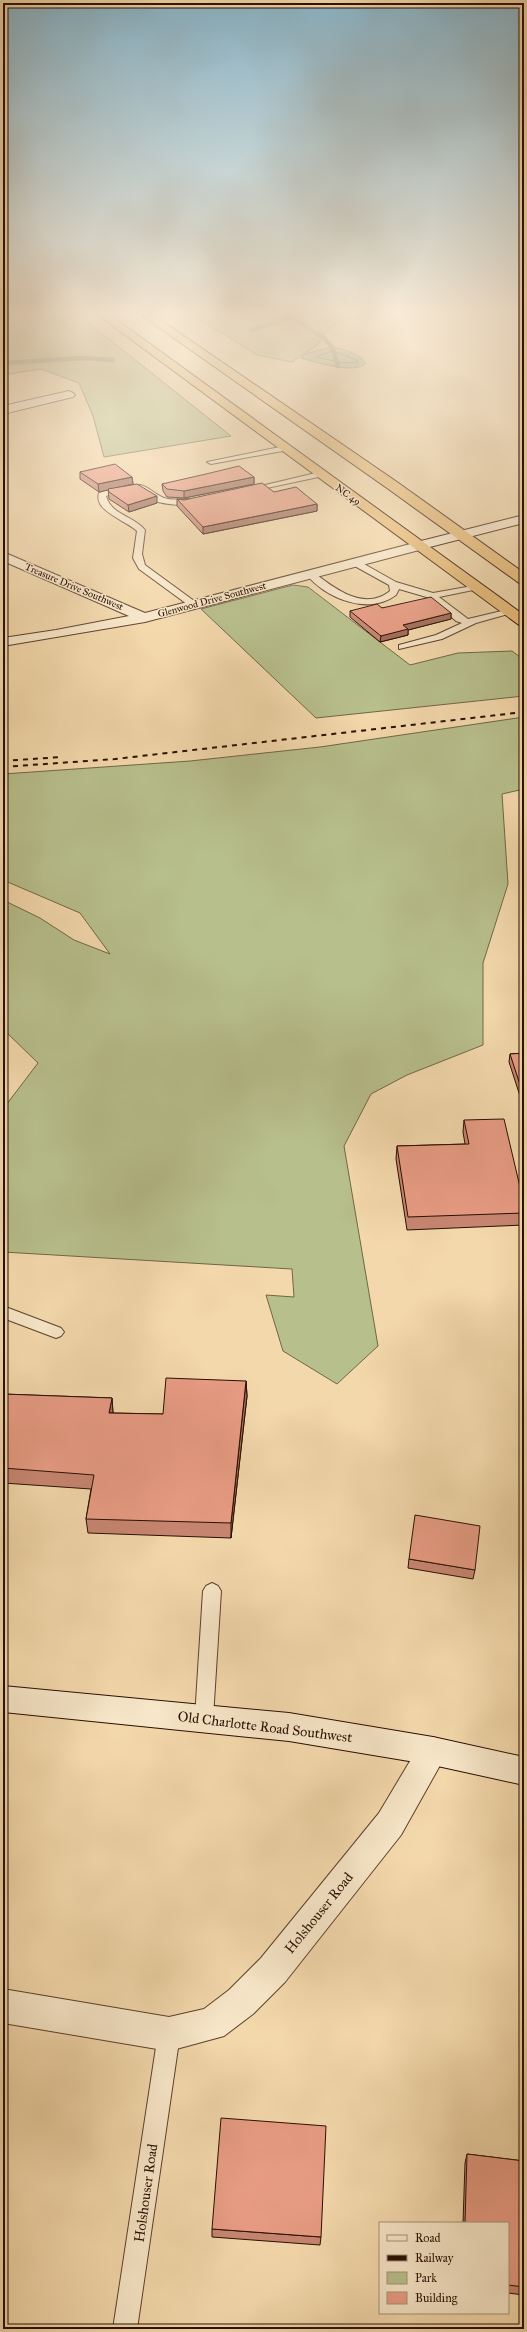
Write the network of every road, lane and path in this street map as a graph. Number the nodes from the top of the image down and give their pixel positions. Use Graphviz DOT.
graph roads {
  1 [pos="245,419"];
  2 [pos="297,419"];
  3 [pos="285,448"];
  4 [pos="211,462"];
  5 [pos="320,474"];
  6 [pos="237,493"];
  7 [pos="207,500"];
  8 [pos="524,519"];
  9 [pos="460,535"];
  10 [pos="418,546"];
  11 [pos="3,556"];
  12 [pos="354,562"];
  13 [pos="310,574"];
  14 [pos="524,580"];
  15 [pos="393,584"];
  16 [pos="475,587"];
  17 [pos="434,596"];
  18 [pos="194,605"];
  19 [pos="510,612"];
  20 [pos="145,618"];
  21 [pos="472,622"];
  22 [pos="524,622"];
  23 [pos="3,642"];
  24 [pos="402,647"];
  25 [pos="3,1312"];
  26 [pos="56,1332"];
  27 [pos="212,1591"];
  28 [pos="3,1699"];
  29 [pos="204,1718"];
  30 [pos="433,1751"];
  31 [pos="524,1771"];
  32 [pos="3,2006"];
  33 [pos="169,2034"];
  34 [pos="125,2329"];
  1 -- 3 [label="highway, NC 49 / NC 49"];
  2 -- 9 [label="highway"];
  3 -- 4 [label="lane"];
  3 -- 5 [label="highway, NC 49 / NC 49"];
  5 -- 6 [label="lane"];
  5 -- 10 [label="highway, NC 49 / NC 49"];
  7 -- 18 [label="lane"];
  8 -- 9 [label="street, Glenwood Drive Southwest"];
  9 -- 10 [label="street, Glenwood Drive Southwest"];
  9 -- 14 [label="highway"];
  10 -- 12 [label="street, Glenwood Drive Southwest"];
  10 -- 16 [label="highway, NC 49 / NC 49"];
  11 -- 20 [label="street, Treasure Drive Southwest"];
  12 -- 13 [label="street, Glenwood Drive Southwest"];
  12 -- 15 [label="lane"];
  13 -- 15 [label="lane"];
  13 -- 18 [label="street, Glenwood Drive Southwest"];
  15 -- 17 [label="lane"];
  16 -- 17 [label="lane"];
  16 -- 19 [label="highway, NC 49 / NC 49"];
  17 -- 21 [label="lane"];
  18 -- 20 [label="street, Glenwood Drive Southwest"];
  19 -- 21 [label="lane"];
  19 -- 22 [label="highway, NC 49 / NC 49"];
  20 -- 23 [label="street, Glenwood Drive Southwest"];
  21 -- 24 [label="lane"];
  25 -- 26 [label="lane"];
  27 -- 29 [label="lane"];
  28 -- 29 [label="street, Old Charlotte Road Southwest"];
  29 -- 30 [label="street, Old Charlotte Road Southwest"];
  30 -- 31 [label="street, Old Charlotte Road Southwest"];
  30 -- 33 [label="street, Holshouser Road"];
  32 -- 33 [label="street, Holshouser Road"];
  33 -- 34 [label="lane, Holshouser Road"];
}
